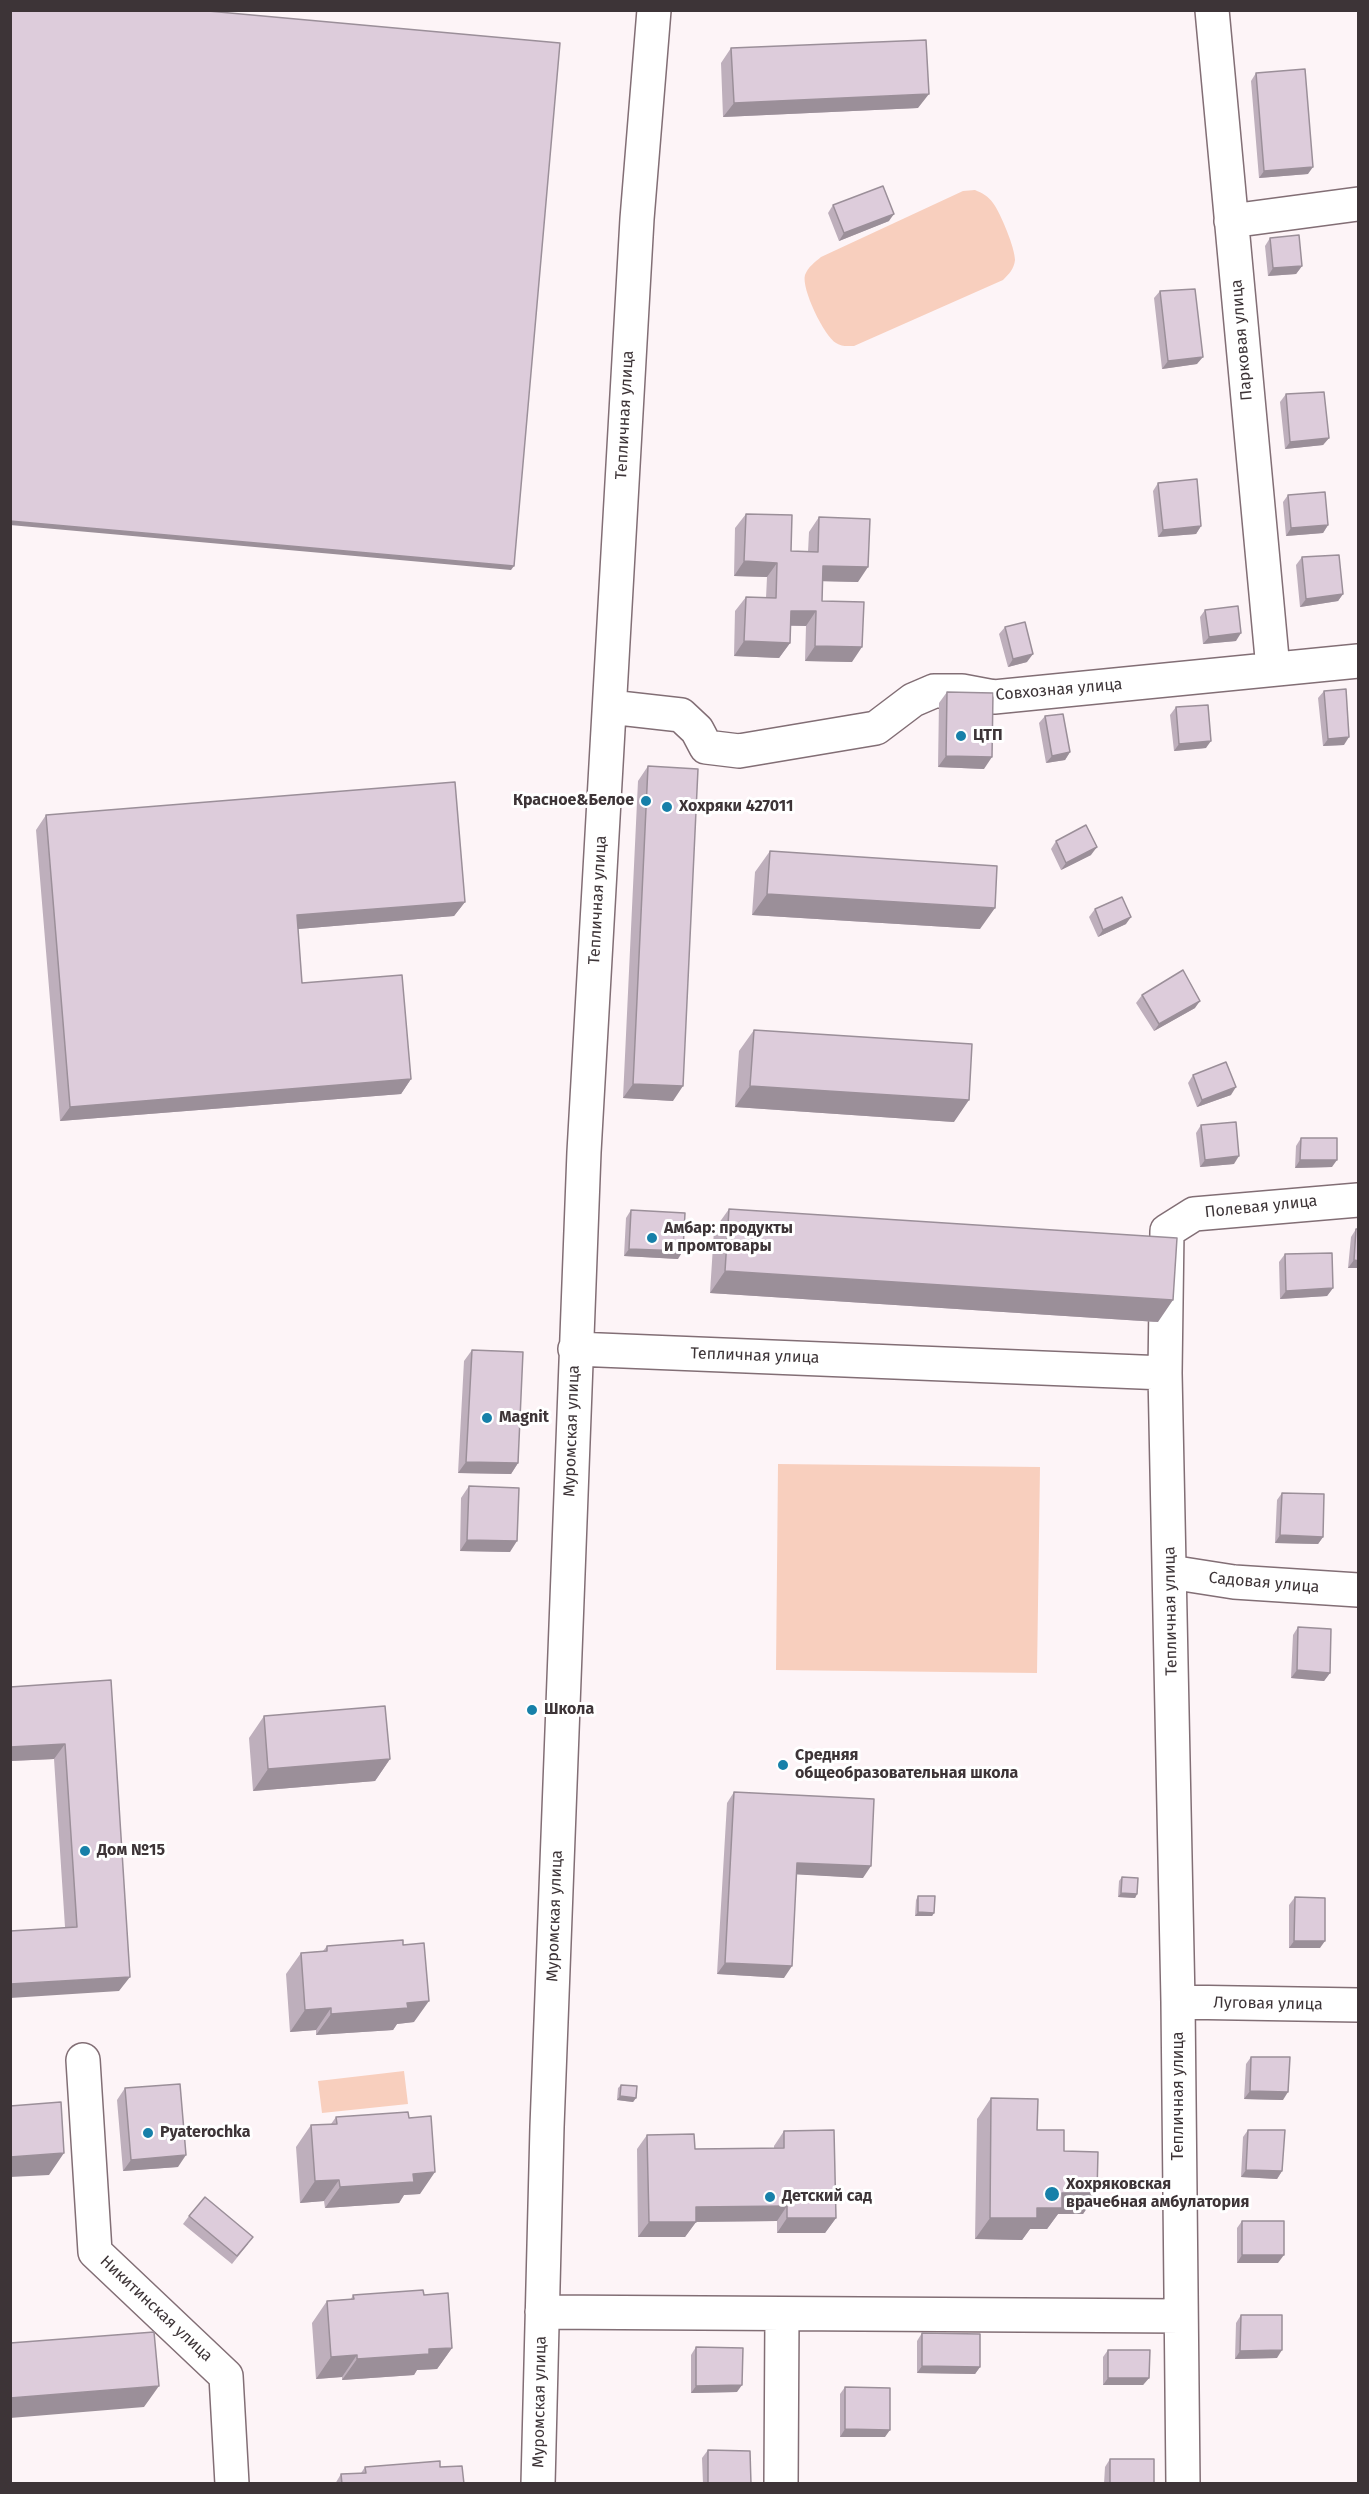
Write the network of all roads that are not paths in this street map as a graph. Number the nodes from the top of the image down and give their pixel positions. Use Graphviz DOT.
graph roads {
  1 [pos="654,10"];
  2 [pos="1212,10"];
  3 [pos="1359,204"];
  4 [pos="1231,221"];
  5 [pos="1359,661"];
  6 [pos="1273,669"];
  7 [pos="610,708"];
  8 [pos="1359,1200"];
  9 [pos="575,1349"];
  10 [pos="1165,1373"];
  11 [pos="1170,1572"];
  12 [pos="1359,1590"];
  13 [pos="1178,2002"];
  14 [pos="1359,2005"];
  15 [pos="83,2060"];
  16 [pos="542,2312"];
  17 [pos="782,2315"];
  18 [pos="1181,2316"];
  19 [pos="232,2484"];
  20 [pos="538,2484"];
  21 [pos="781,2484"];
  22 [pos="1183,2484"];
  1 -- 7 [label="street, Тепличная улица"];
  2 -- 4 [label="street, Парковая улица"];
  3 -- 4 [label="street"];
  4 -- 6 [label="street, Парковая улица"];
  5 -- 6 [label="street, Совхозная улица"];
  6 -- 7 [label="street, Совхозная улица"];
  7 -- 9 [label="street, Тепличная улица"];
  8 -- 10 [label="street, Полевая улица"];
  9 -- 10 [label="street, Тепличная улица"];
  9 -- 16 [label="street, Муромская улица"];
  10 -- 11 [label="street, Тепличная улица"];
  11 -- 12 [label="street, Садовая улица"];
  11 -- 13 [label="street, Тепличная улица"];
  13 -- 14 [label="street, Луговая улица"];
  13 -- 18 [label="street, Тепличная улица"];
  15 -- 19 [label="street, Никитинская улица"];
  16 -- 17 [label="street"];
  16 -- 20 [label="street, Муромская улица"];
  17 -- 18 [label="street"];
  17 -- 21 [label="street"];
  18 -- 22 [label="street, Тепличная улица"];
}
